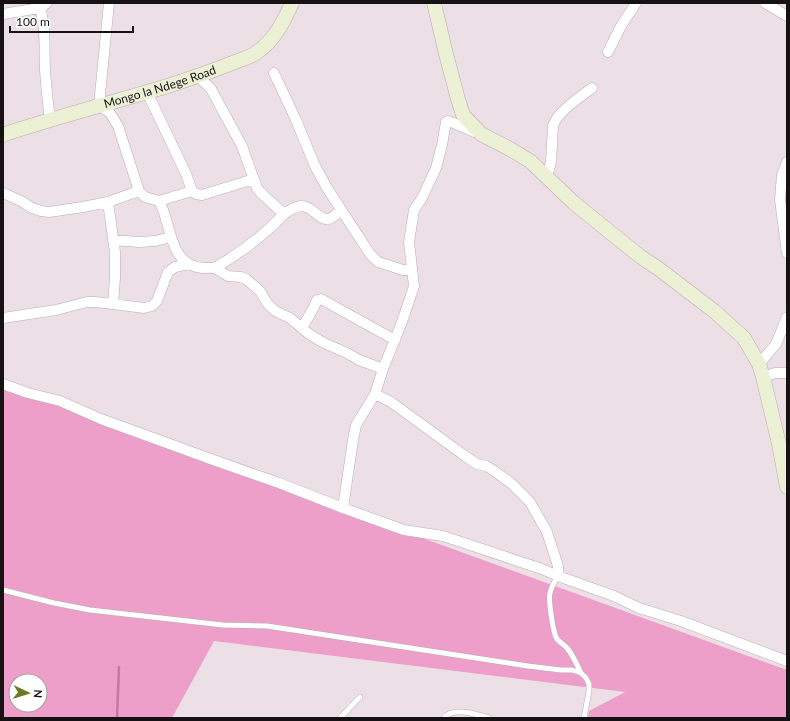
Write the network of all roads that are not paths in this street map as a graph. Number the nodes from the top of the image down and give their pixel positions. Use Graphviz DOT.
graph roads {
  1 [pos="109,3"];
  2 [pos="292,3"];
  3 [pos="434,3"];
  4 [pos="636,3"];
  5 [pos="765,3"];
  6 [pos="44,5"];
  7 [pos="3,14"];
  8 [pos="787,16"];
  9 [pos="608,52"];
  10 [pos="274,72"];
  11 [pos="198,76"];
  12 [pos="592,88"];
  13 [pos="146,92"];
  14 [pos="99,105"];
  15 [pos="50,120"];
  16 [pos="481,134"];
  17 [pos="3,135"];
  18 [pos="787,162"];
  19 [pos="547,177"];
  20 [pos="254,179"];
  21 [pos="139,191"];
  22 [pos="192,191"];
  23 [pos="3,193"];
  24 [pos="159,201"];
  25 [pos="108,202"];
  26 [pos="342,210"];
  27 [pos="284,214"];
  28 [pos="171,237"];
  29 [pos="113,240"];
  30 [pos="787,251"];
  31 [pos="189,264"];
  32 [pos="215,268"];
  33 [pos="412,270"];
  34 [pos="113,304"];
  35 [pos="787,317"];
  36 [pos="3,318"];
  37 [pos="302,328"];
  38 [pos="395,340"];
  39 [pos="383,369"];
  40 [pos="761,370"];
  41 [pos="787,373"];
  42 [pos="3,384"];
  43 [pos="375,394"];
  44 [pos="787,487"];
  45 [pos="344,508"];
  46 [pos="558,576"];
  47 [pos="3,590"];
  48 [pos="787,661"];
  49 [pos="581,673"];
  50 [pos="360,696"];
  51 [pos="340,718"];
  52 [pos="444,718"];
  53 [pos="489,718"];
  54 [pos="584,718"];
  1 -- 14 [label="street"];
  2 -- 11 [label="street, Mongo la Ndege Road"];
  3 -- 16 [label="street"];
  4 -- 9 [label="street"];
  5 -- 8 [label="street"];
  6 -- 7 [label="street"];
  6 -- 15 [label="street"];
  10 -- 26 [label="street"];
  11 -- 13 [label="street, Mongo la Ndege Road"];
  11 -- 20 [label="street"];
  12 -- 19 [label="street"];
  13 -- 14 [label="street, Mongo la Ndege Road"];
  13 -- 22 [label="street"];
  14 -- 15 [label="street, Mongo la Ndege Road"];
  14 -- 21 [label="street"];
  15 -- 17 [label="street, Mongo la Ndege Road"];
  16 -- 19 [label="street"];
  16 -- 33 [label="street"];
  18 -- 30 [label="street"];
  19 -- 40 [label="street"];
  20 -- 22 [label="street"];
  20 -- 27 [label="street"];
  21 -- 24 [label="street"];
  21 -- 25 [label="street"];
  22 -- 24 [label="street"];
  23 -- 25 [label="street"];
  24 -- 28 [label="street"];
  25 -- 29 [label="street"];
  26 -- 27 [label="street"];
  26 -- 33 [label="street"];
  27 -- 32 [label="street"];
  28 -- 29 [label="street"];
  28 -- 31 [label="street"];
  29 -- 34 [label="street"];
  31 -- 32 [label="street"];
  31 -- 34 [label="street"];
  32 -- 37 [label="street"];
  33 -- 38 [label="street"];
  34 -- 36 [label="street"];
  35 -- 40 [label="street"];
  37 -- 38 [label="street"];
  37 -- 39 [label="street"];
  38 -- 39 [label="street"];
  39 -- 43 [label="street"];
  40 -- 41 [label="street"];
  40 -- 44 [label="street"];
  42 -- 45 [label="street"];
  43 -- 45 [label="street"];
  43 -- 46 [label="street"];
  45 -- 46 [label="street"];
  46 -- 48 [label="street"];
  46 -- 49 [label="lane"];
  47 -- 49 [label="lane"];
  49 -- 54 [label="lane"];
  50 -- 51 [label="lane"];
  52 -- 53 [label="lane"];
}
